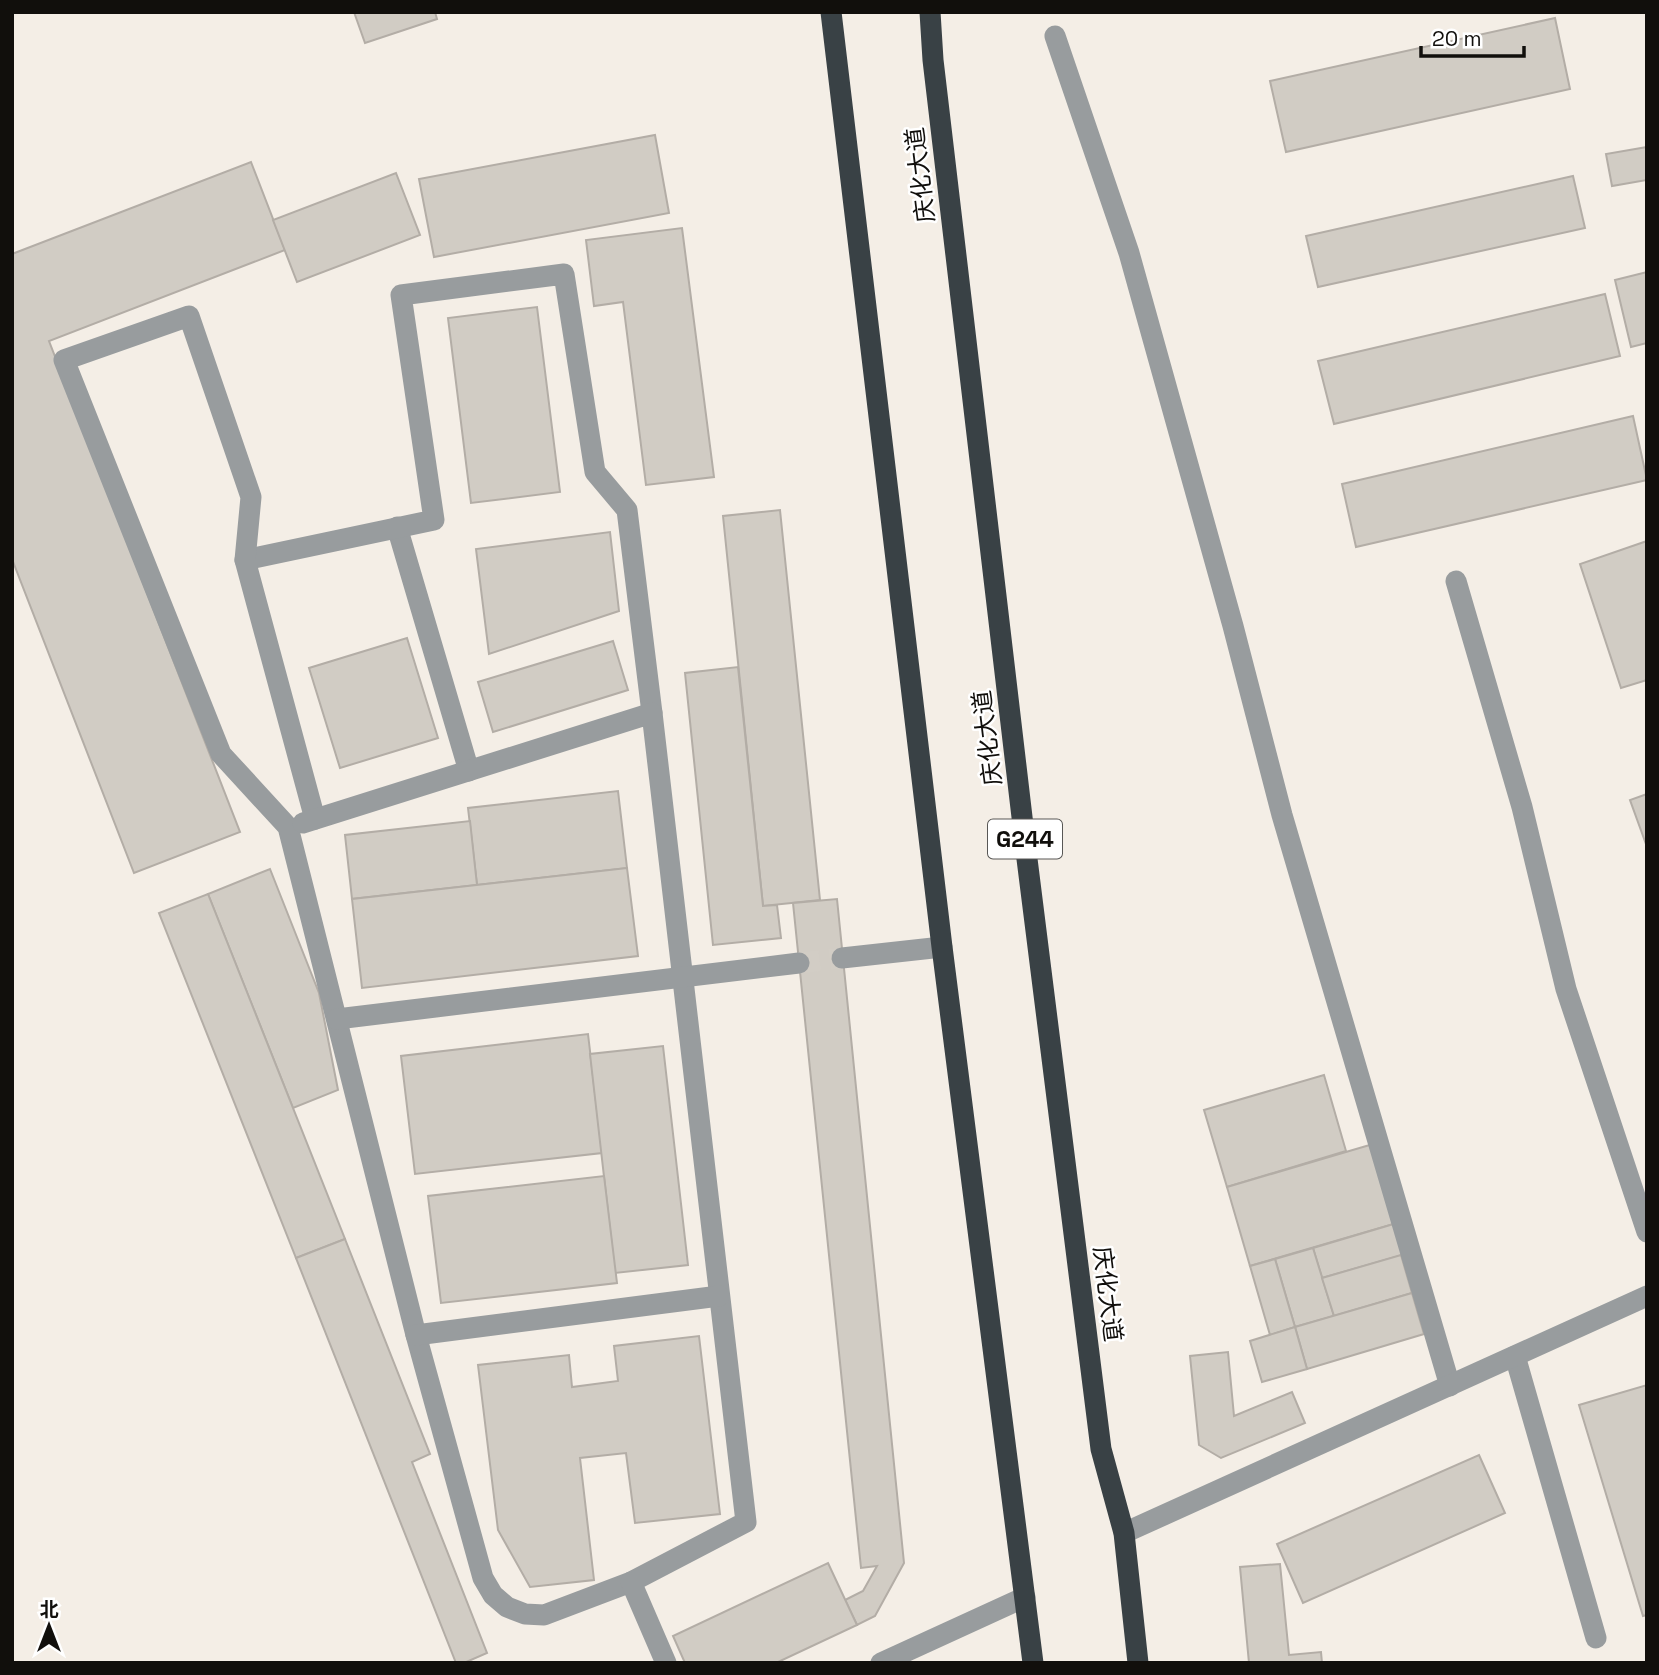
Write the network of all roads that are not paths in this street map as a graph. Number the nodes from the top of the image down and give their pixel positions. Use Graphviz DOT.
graph roads {
  1 [pos="831,12"];
  2 [pos="930,12"];
  3 [pos="1055,36"];
  4 [pos="397,527"];
  5 [pos="245,559"];
  6 [pos="1456,581"];
  7 [pos="652,713"];
  8 [pos="469,771"];
  9 [pos="315,819"];
  10 [pos="288,827"];
  11 [pos="942,947"];
  12 [pos="842,958"];
  13 [pos="799,963"];
  14 [pos="681,977"];
  15 [pos="337,1019"];
  16 [pos="1647,1232"];
  17 [pos="719,1296"];
  18 [pos="1647,1296"];
  19 [pos="416,1335"];
  20 [pos="1515,1356"];
  21 [pos="1450,1386"];
  22 [pos="1124,1533"];
  23 [pos="631,1582"];
  24 [pos="1025,1597"];
  25 [pos="1596,1638"];
  26 [pos="666,1663"];
  27 [pos="881,1663"];
  28 [pos="1033,1663"];
  29 [pos="1139,1663"];
  1 -- 11 [label="highway"];
  2 -- 22 [label="highway, 庆化大道 / G244"];
  3 -- 21 [label="street"];
  4 -- 5 [label="street"];
  4 -- 7 [label="street"];
  4 -- 8 [label="street"];
  5 -- 9 [label="street"];
  5 -- 10 [label="street"];
  6 -- 16 [label="street"];
  7 -- 8 [label="street"];
  7 -- 14 [label="street"];
  8 -- 9 [label="street"];
  9 -- 10 [label="street"];
  10 -- 15 [label="street"];
  11 -- 12 [label="street"];
  11 -- 24 [label="highway"];
  13 -- 14 [label="street"];
  14 -- 15 [label="street"];
  14 -- 17 [label="street"];
  15 -- 19 [label="street"];
  17 -- 19 [label="street"];
  17 -- 23 [label="street"];
  18 -- 20 [label="street"];
  19 -- 23 [label="street"];
  20 -- 21 [label="street"];
  20 -- 25 [label="street"];
  21 -- 22 [label="street"];
  22 -- 29 [label="highway, 庆化大道 / G244"];
  23 -- 26 [label="street"];
  24 -- 27 [label="street"];
  24 -- 28 [label="highway"];
}
